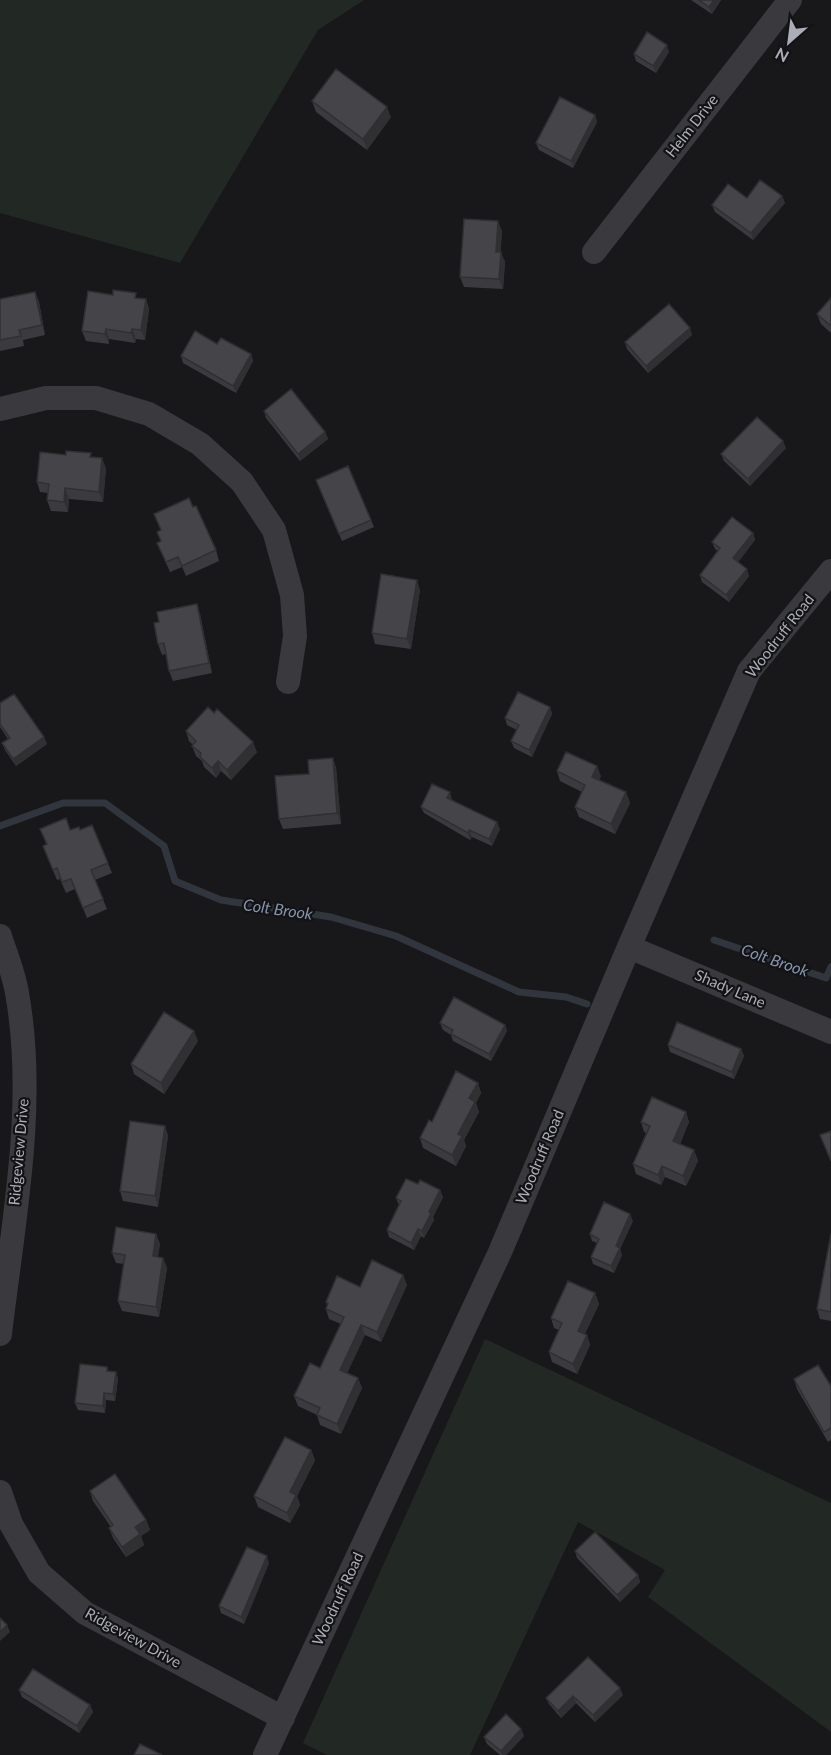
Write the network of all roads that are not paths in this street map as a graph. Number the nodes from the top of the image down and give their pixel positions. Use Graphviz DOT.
graph roads {
  1 [pos="790,0"];
  2 [pos="594,252"];
  3 [pos="0,409"];
  4 [pos="831,571"];
  5 [pos="288,682"];
  6 [pos="0,936"];
  7 [pos="628,947"];
  8 [pos="831,1032"];
  9 [pos="0,1334"];
  10 [pos="0,1492"];
  11 [pos="283,1718"];
  12 [pos="265,1755"];
  1 -- 2 [label="street, Helm Drive"];
  3 -- 5 [label="street"];
  4 -- 7 [label="street, Woodruff Road"];
  6 -- 9 [label="street, Ridgeview Drive"];
  7 -- 8 [label="street, Shady Lane"];
  7 -- 11 [label="street, Woodruff Road"];
  10 -- 11 [label="street, Ridgeview Drive"];
  11 -- 12 [label="street, Woodruff Road"];
}
